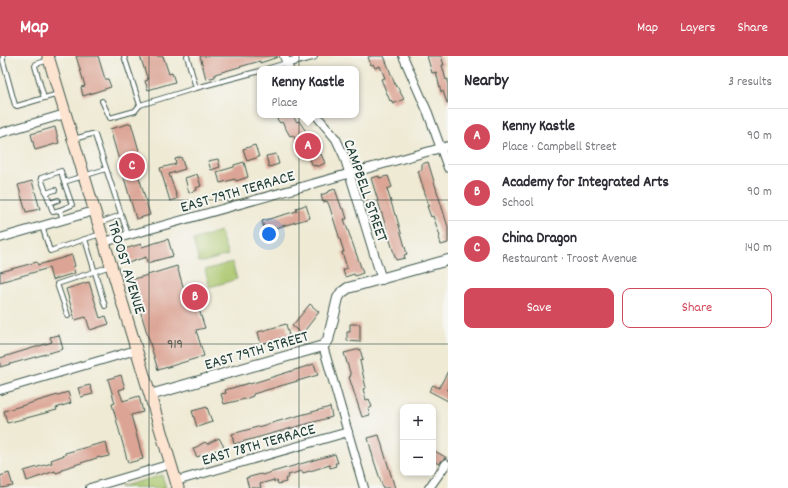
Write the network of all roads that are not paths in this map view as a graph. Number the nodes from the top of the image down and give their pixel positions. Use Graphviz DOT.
graph roads {
  1 [pos="3,56"];
  2 [pos="124,56"];
  3 [pos="187,56"];
  4 [pos="313,56"];
  5 [pos="403,56"];
  6 [pos="48,58"];
  7 [pos="286,63"];
  8 [pos="276,66"];
  9 [pos="257,72"];
  10 [pos="196,88"];
  11 [pos="59,93"];
  12 [pos="44,98"];
  13 [pos="102,101"];
  14 [pos="140,105"];
  15 [pos="65,114"];
  16 [pos="318,118"];
  17 [pos="0,133"];
  18 [pos="73,139"];
  19 [pos="445,147"];
  20 [pos="448,168"];
  21 [pos="106,169"];
  22 [pos="348,173"];
  23 [pos="84,176"];
  24 [pos="65,185"];
  25 [pos="55,190"];
  26 [pos="46,193"];
  27 [pos="58,200"];
  28 [pos="50,203"];
  29 [pos="60,210"];
  30 [pos="94,211"];
  31 [pos="122,215"];
  32 [pos="63,220"];
  33 [pos="42,226"];
  34 [pos="101,233"];
  35 [pos="128,235"];
  36 [pos="0,238"];
  37 [pos="85,239"];
  38 [pos="448,260"];
  39 [pos="111,266"];
  40 [pos="95,271"];
  41 [pos="382,280"];
  42 [pos="105,306"];
  43 [pos="68,316"];
  44 [pos="323,346"];
  45 [pos="136,350"];
  46 [pos="0,390"];
  47 [pos="150,395"];
  48 [pos="348,432"];
  49 [pos="171,464"];
  50 [pos="446,464"];
  51 [pos="177,484"];
  52 [pos="90,488"];
  53 [pos="364,488"];
  54 [pos="429,488"];
  1 -- 12 [label="lane"];
  2 -- 14 [label="lane"];
  3 -- 10 [label="lane"];
  4 -- 7 [label="street"];
  5 -- 19 [label="street"];
  6 -- 11 [label="main road, TROOST AVENUE"];
  6 -- 12 [label="lane"];
  7 -- 8 [label="lane"];
  9 -- 10 [label="lane"];
  10 -- 14 [label="lane"];
  11 -- 12 [label="lane"];
  11 -- 15 [label="main road, TROOST AVENUE"];
  13 -- 14 [label="lane"];
  15 -- 17 [label="street"];
  15 -- 18 [label="main road, TROOST AVENUE"];
  16 -- 22 [label="street, CAMPBELL STREET"];
  18 -- 21 [label="lane"];
  18 -- 23 [label="main road, TROOST AVENUE"];
  19 -- 20 [label="street"];
  19 -- 22 [label="street, EAST 79TH TERRACE"];
  21 -- 23 [label="lane"];
  21 -- 31 [label="lane"];
  22 -- 35 [label="street, EAST 79TH TERRACE"];
  22 -- 41 [label="street, CAMPBELL STREET"];
  23 -- 24 [label="lane"];
  23 -- 30 [label="main road, TROOST AVENUE"];
  24 -- 26 [label="lane"];
  24 -- 29 [label="lane"];
  25 -- 26 [label="lane"];
  26 -- 28 [label="lane"];
  27 -- 28 [label="lane"];
  28 -- 29 [label="lane"];
  29 -- 32 [label="lane"];
  30 -- 32 [label="street"];
  30 -- 34 [label="main road, TROOST AVENUE"];
  31 -- 34 [label="lane"];
  31 -- 35 [label="lane"];
  32 -- 33 [label="street"];
  33 -- 36 [label="street"];
  33 -- 37 [label="lane"];
  34 -- 35 [label="street, EAST 79TH TERRACE"];
  34 -- 37 [label="lane"];
  34 -- 39 [label="main road, TROOST AVENUE"];
  37 -- 40 [label="lane"];
  38 -- 41 [label="street, EAST 79TH STREET"];
  39 -- 40 [label="lane"];
  39 -- 45 [label="main road, TROOST AVENUE"];
  40 -- 42 [label="lane"];
  40 -- 43 [label="lane"];
  41 -- 44 [label="street, EAST 79TH STREET"];
  44 -- 47 [label="street, EAST 79TH STREET"];
  44 -- 48 [label="street"];
  45 -- 46 [label="street"];
  45 -- 47 [label="main road, TROOST AVENUE"];
  47 -- 49 [label="main road, TROOST AVENUE"];
  48 -- 51 [label="street, EAST 78TH TERRACE"];
  48 -- 53 [label="street"];
  49 -- 51 [label="main road, TROOST AVENUE"];
  49 -- 52 [label="street"];
  50 -- 54 [label="street"];
}
